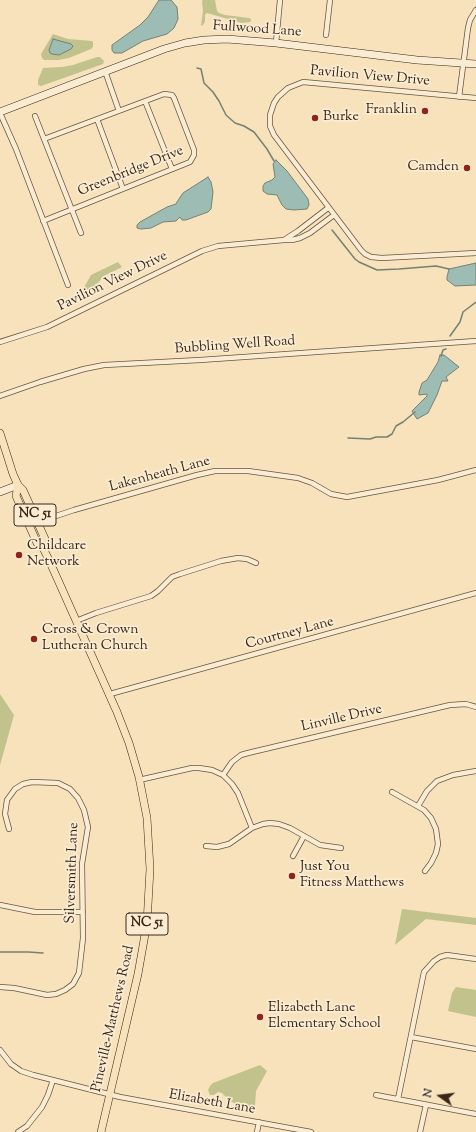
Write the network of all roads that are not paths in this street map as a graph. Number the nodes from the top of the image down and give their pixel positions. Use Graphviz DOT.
graph roads {
  1 [pos="280,0"];
  2 [pos="330,0"];
  3 [pos="476,10"];
  4 [pos="326,35"];
  5 [pos="276,43"];
  6 [pos="464,63"];
  7 [pos="476,64"];
  8 [pos="105,71"];
  9 [pos="459,97"];
  10 [pos="476,98"];
  11 [pos="146,101"];
  12 [pos="119,111"];
  13 [pos="0,112"];
  14 [pos="35,116"];
  15 [pos="97,119"];
  16 [pos="44,139"];
  17 [pos="172,169"];
  18 [pos="123,189"];
  19 [pos="328,208"];
  20 [pos="72,209"];
  21 [pos="334,215"];
  22 [pos="43,220"];
  23 [pos="81,234"];
  24 [pos="284,240"];
  25 [pos="476,253"];
  26 [pos="68,285"];
  27 [pos="476,341"];
  28 [pos="0,342"];
  29 [pos="0,396"];
  30 [pos="0,433"];
  31 [pos="476,470"];
  32 [pos="18,485"];
  33 [pos="0,492"];
  34 [pos="38,522"];
  35 [pos="43,548"];
  36 [pos="256,563"];
  37 [pos="476,593"];
  38 [pos="76,621"];
  39 [pos="110,694"];
  40 [pos="476,707"];
  41 [pos="476,771"];
  42 [pos="223,775"];
  43 [pos="139,780"];
  44 [pos="392,792"];
  45 [pos="418,806"];
  46 [pos="252,828"];
  47 [pos="9,829"];
  48 [pos="304,836"];
  49 [pos="206,846"];
  50 [pos="341,848"];
  51 [pos="293,856"];
  52 [pos="425,871"];
  53 [pos="0,905"];
  54 [pos="82,912"];
  55 [pos="476,959"];
  56 [pos="0,987"];
  57 [pos="411,1037"];
  58 [pos="476,1049"];
  59 [pos="1,1054"];
  60 [pos="52,1080"];
  61 [pos="110,1094"];
  62 [pos="376,1096"];
  63 [pos="398,1099"];
  64 [pos="426,1105"];
  65 [pos="476,1114"];
  66 [pos="259,1122"];
  67 [pos="24,1130"];
  68 [pos="18,1132"];
  69 [pos="101,1132"];
  70 [pos="257,1132"];
  71 [pos="311,1132"];
  72 [pos="420,1132"];
  1 -- 5 [label="street"];
  2 -- 4 [label="street"];
  3 -- 6 [label="street"];
  5 -- 6 [label="street, Fullwood Lane"];
  5 -- 8 [label="street, Fullwood Lane"];
  6 -- 7 [label="street, Fullwood Lane"];
  6 -- 9 [label="street"];
  8 -- 12 [label="street"];
  8 -- 13 [label="street, Fullwood Lane"];
  9 -- 10 [label="street, Pavilion View Drive"];
  9 -- 19 [label="street, Pavilion View Drive"];
  11 -- 12 [label="street, Greenbridge Drive"];
  11 -- 17 [label="street"];
  11 -- 17 [label="street, Greenbridge Drive"];
  12 -- 15 [label="street, Greenbridge Drive"];
  13 -- 22 [label="street"];
  14 -- 16 [label="street"];
  15 -- 16 [label="street, Greenbridge Drive"];
  15 -- 18 [label="street"];
  16 -- 20 [label="street"];
  17 -- 18 [label="street, Greenbridge Drive"];
  18 -- 20 [label="street, Greenbridge Drive"];
  19 -- 21 [label="street, Pavilion View Drive"];
  19 -- 24 [label="street, Pavilion View Drive"];
  20 -- 22 [label="street, Greenbridge Drive"];
  20 -- 23 [label="street"];
  21 -- 24 [label="street, Pavilion View Drive"];
  21 -- 25 [label="street, Pavilion View Drive"];
  22 -- 26 [label="street"];
  24 -- 28 [label="street, Pavilion View Drive"];
  27 -- 29 [label="street, Bubbling Well Road"];
  30 -- 32 [label="main road, NC 51"];
  31 -- 34 [label="street, Lakenheath Lane"];
  32 -- 33 [label="street"];
  32 -- 34 [label="main road, Pineville-Matthews Road / NC 51"];
  32 -- 35 [label="main road, Pineville-Matthews Road / NC 51"];
  34 -- 35 [label="main road, Pineville-Matthews Road / NC 51"];
  35 -- 38 [label="main road, Pineville-Matthews Road / NC 51"];
  36 -- 38 [label="street"];
  37 -- 39 [label="street, Courtney Lane"];
  38 -- 39 [label="main road, Pineville-Matthews Road / NC 51"];
  39 -- 43 [label="main road, Pineville-Matthews Road / NC 51"];
  40 -- 42 [label="street, Linville Drive"];
  41 -- 45 [label="street"];
  42 -- 43 [label="street"];
  42 -- 46 [label="street"];
  43 -- 61 [label="main road, Pineville-Matthews Road / NC 51"];
  44 -- 45 [label="street"];
  45 -- 52 [label="street"];
  46 -- 48 [label="street"];
  46 -- 49 [label="street"];
  47 -- 54 [label="street, Silversmith Lane"];
  48 -- 50 [label="street"];
  48 -- 51 [label="street"];
  53 -- 54 [label="street"];
  54 -- 56 [label="street, Silversmith Lane"];
  55 -- 57 [label="street"];
  57 -- 58 [label="street"];
  57 -- 63 [label="street"];
  59 -- 60 [label="street, Elizabeth Lane"];
  60 -- 61 [label="street, Elizabeth Lane"];
  60 -- 67 [label="street"];
  61 -- 66 [label="street, Elizabeth Lane"];
  61 -- 69 [label="main road, Pineville-Matthews Road / NC 51"];
  62 -- 63 [label="street"];
  63 -- 64 [label="street"];
  64 -- 65 [label="street"];
  64 -- 72 [label="street"];
  66 -- 70 [label="street"];
  66 -- 71 [label="street, Elizabeth Lane"];
  67 -- 68 [label="street"];
}
